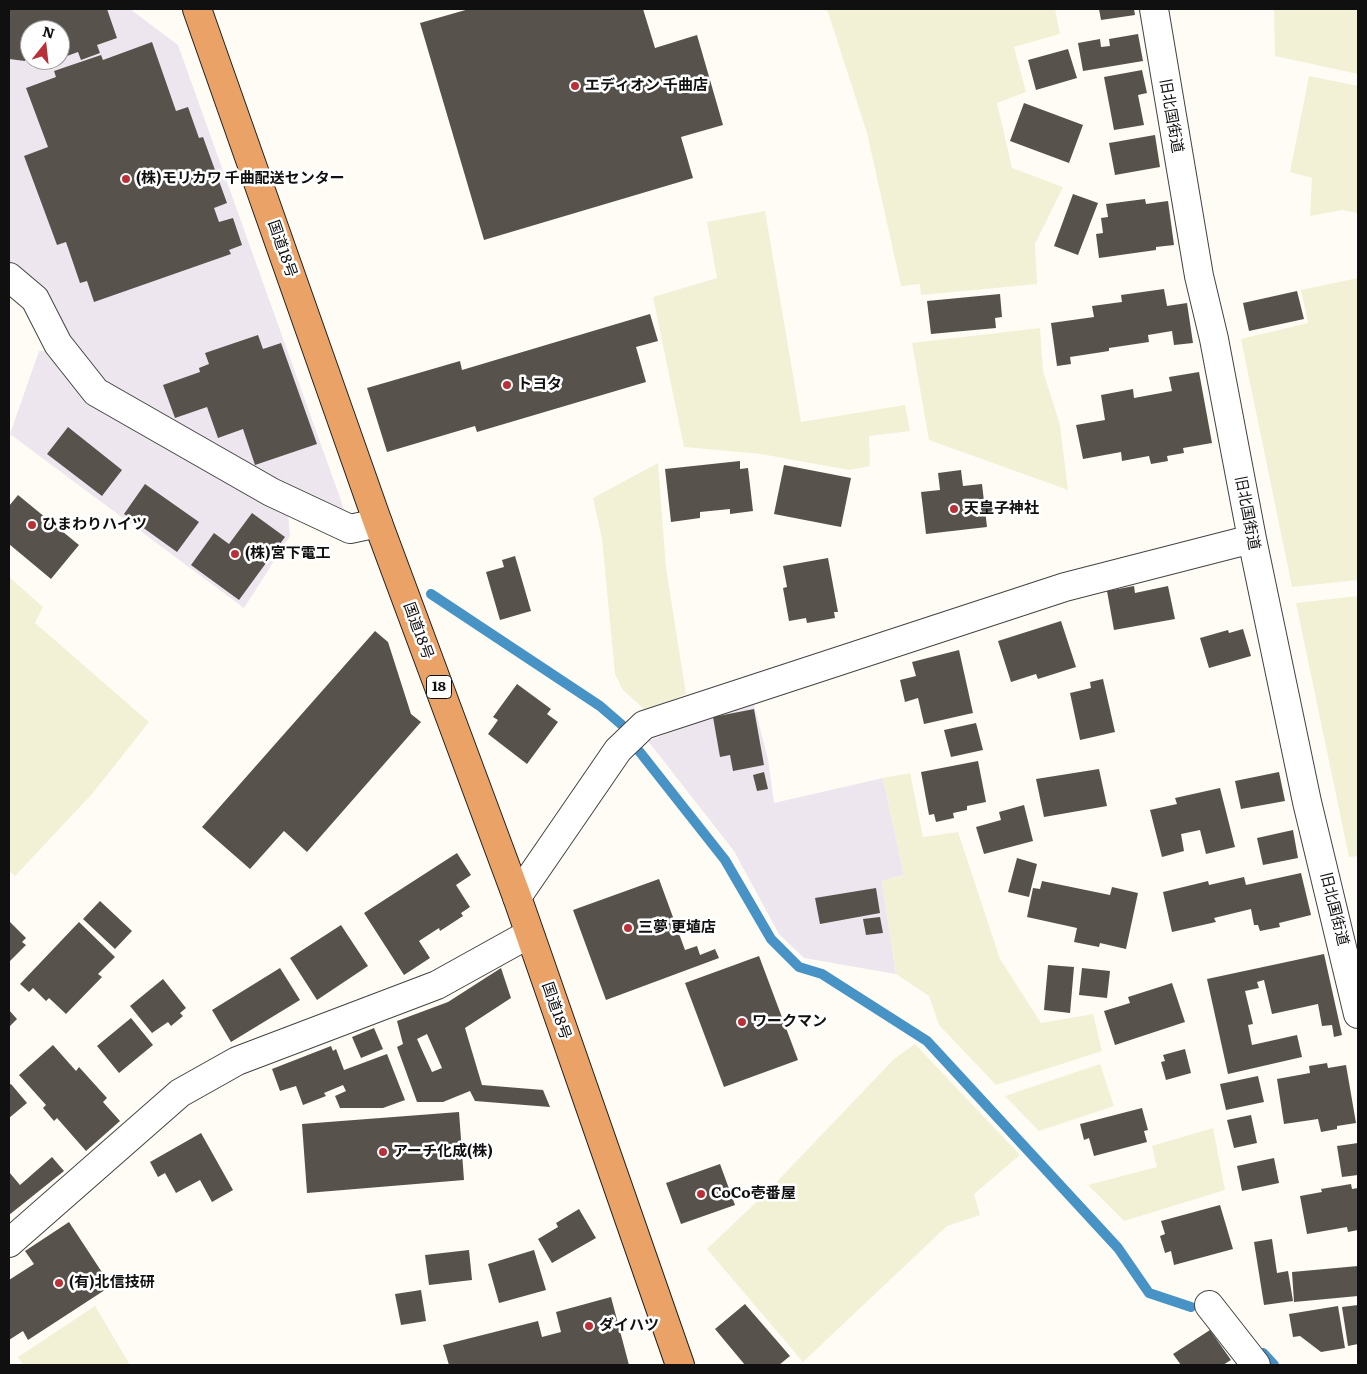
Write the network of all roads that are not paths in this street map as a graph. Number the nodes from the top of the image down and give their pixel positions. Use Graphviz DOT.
graph roads {
  1 [pos="197,9"];
  2 [pos="1154,9"];
  3 [pos="9,277"];
  4 [pos="378,523"];
  5 [pos="1252,539"];
  6 [pos="517,897"];
  7 [pos="529,934"];
  8 [pos="1358,1014"];
  9 [pos="9,1243"];
  10 [pos="1209,1305"];
  11 [pos="680,1365"];
  12 [pos="1256,1365"];
  1 -- 4 [label="highway, 国道18号 / 18"];
  2 -- 5 [label="street, 旧北国街道"];
  3 -- 4 [label="street"];
  4 -- 6 [label="highway, 国道18号 / 18"];
  5 -- 6 [label="street"];
  5 -- 8 [label="street, 旧北国街道"];
  6 -- 7 [label="highway, 国道18号 / 18"];
  7 -- 9 [label="street"];
  7 -- 11 [label="highway, 国道18号 / 18"];
  10 -- 12 [label="street"];
}
